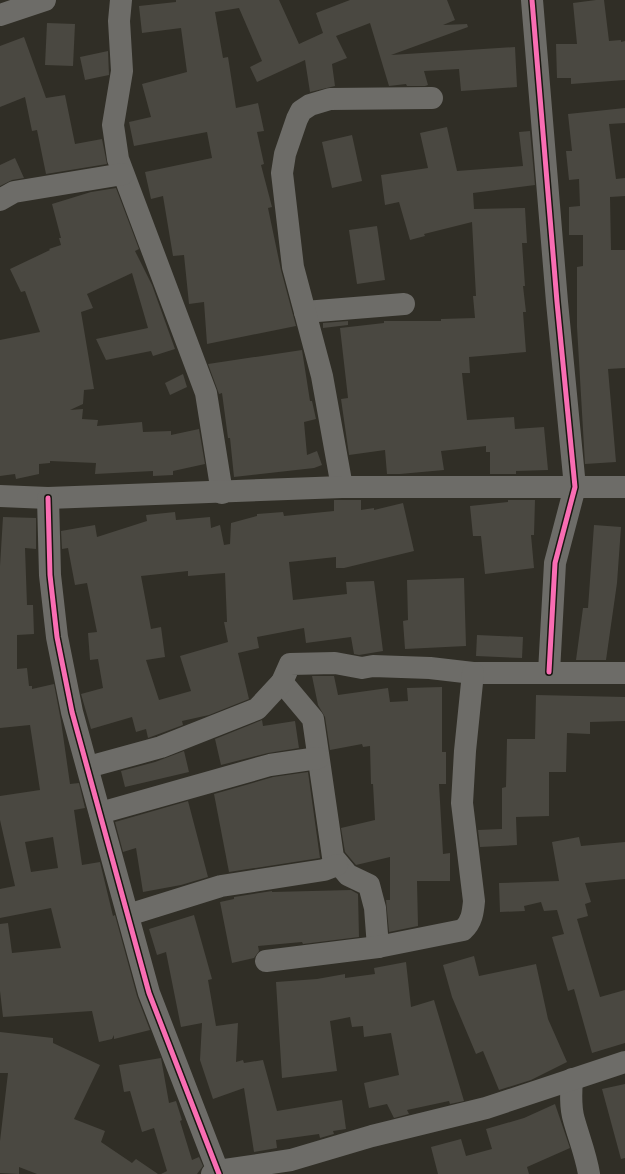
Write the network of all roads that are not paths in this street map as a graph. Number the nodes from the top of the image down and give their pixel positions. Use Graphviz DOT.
graph roads {
  1 [pos="45,0"];
  2 [pos="121,0"];
  3 [pos="532,0"];
  4 [pos="0,15"];
  5 [pos="432,98"];
  6 [pos="123,174"];
  7 [pos="0,200"];
  8 [pos="404,304"];
  9 [pos="305,312"];
  10 [pos="342,487"];
  11 [pos="625,487"];
  12 [pos="575,488"];
  13 [pos="222,493"];
  14 [pos="0,496"];
  15 [pos="48,498"];
  16 [pos="549,672"];
  17 [pos="473,673"];
  18 [pos="625,674"];
  19 [pos="282,682"];
  20 [pos="318,758"];
  21 [pos="88,767"];
  22 [pos="100,813"];
  23 [pos="338,864"];
  24 [pos="128,914"];
  25 [pos="378,947"];
  26 [pos="266,961"];
  27 [pos="625,1062"];
  28 [pos="572,1079"];
  29 [pos="216,1173"];
  30 [pos="589,1174"];
  1 -- 4 [label="street"];
  2 -- 6 [label="street"];
  3 -- 12 [label="street"];
  5 -- 9 [label="street"];
  6 -- 7 [label="street"];
  6 -- 13 [label="street"];
  8 -- 9 [label="street"];
  9 -- 10 [label="street"];
  10 -- 12 [label="street"];
  10 -- 13 [label="street"];
  11 -- 12 [label="street"];
  12 -- 16 [label="street"];
  13 -- 15 [label="street"];
  14 -- 15 [label="street"];
  15 -- 21 [label="street"];
  16 -- 17 [label="street"];
  16 -- 18 [label="street"];
  17 -- 19 [label="street"];
  17 -- 25 [label="street"];
  19 -- 20 [label="street"];
  19 -- 21 [label="street"];
  20 -- 22 [label="street"];
  20 -- 23 [label="street"];
  21 -- 22 [label="street"];
  22 -- 24 [label="street"];
  23 -- 24 [label="street"];
  23 -- 25 [label="street"];
  24 -- 29 [label="street"];
  25 -- 26 [label="street"];
  27 -- 28 [label="street"];
  28 -- 29 [label="street"];
  28 -- 30 [label="street"];
}
